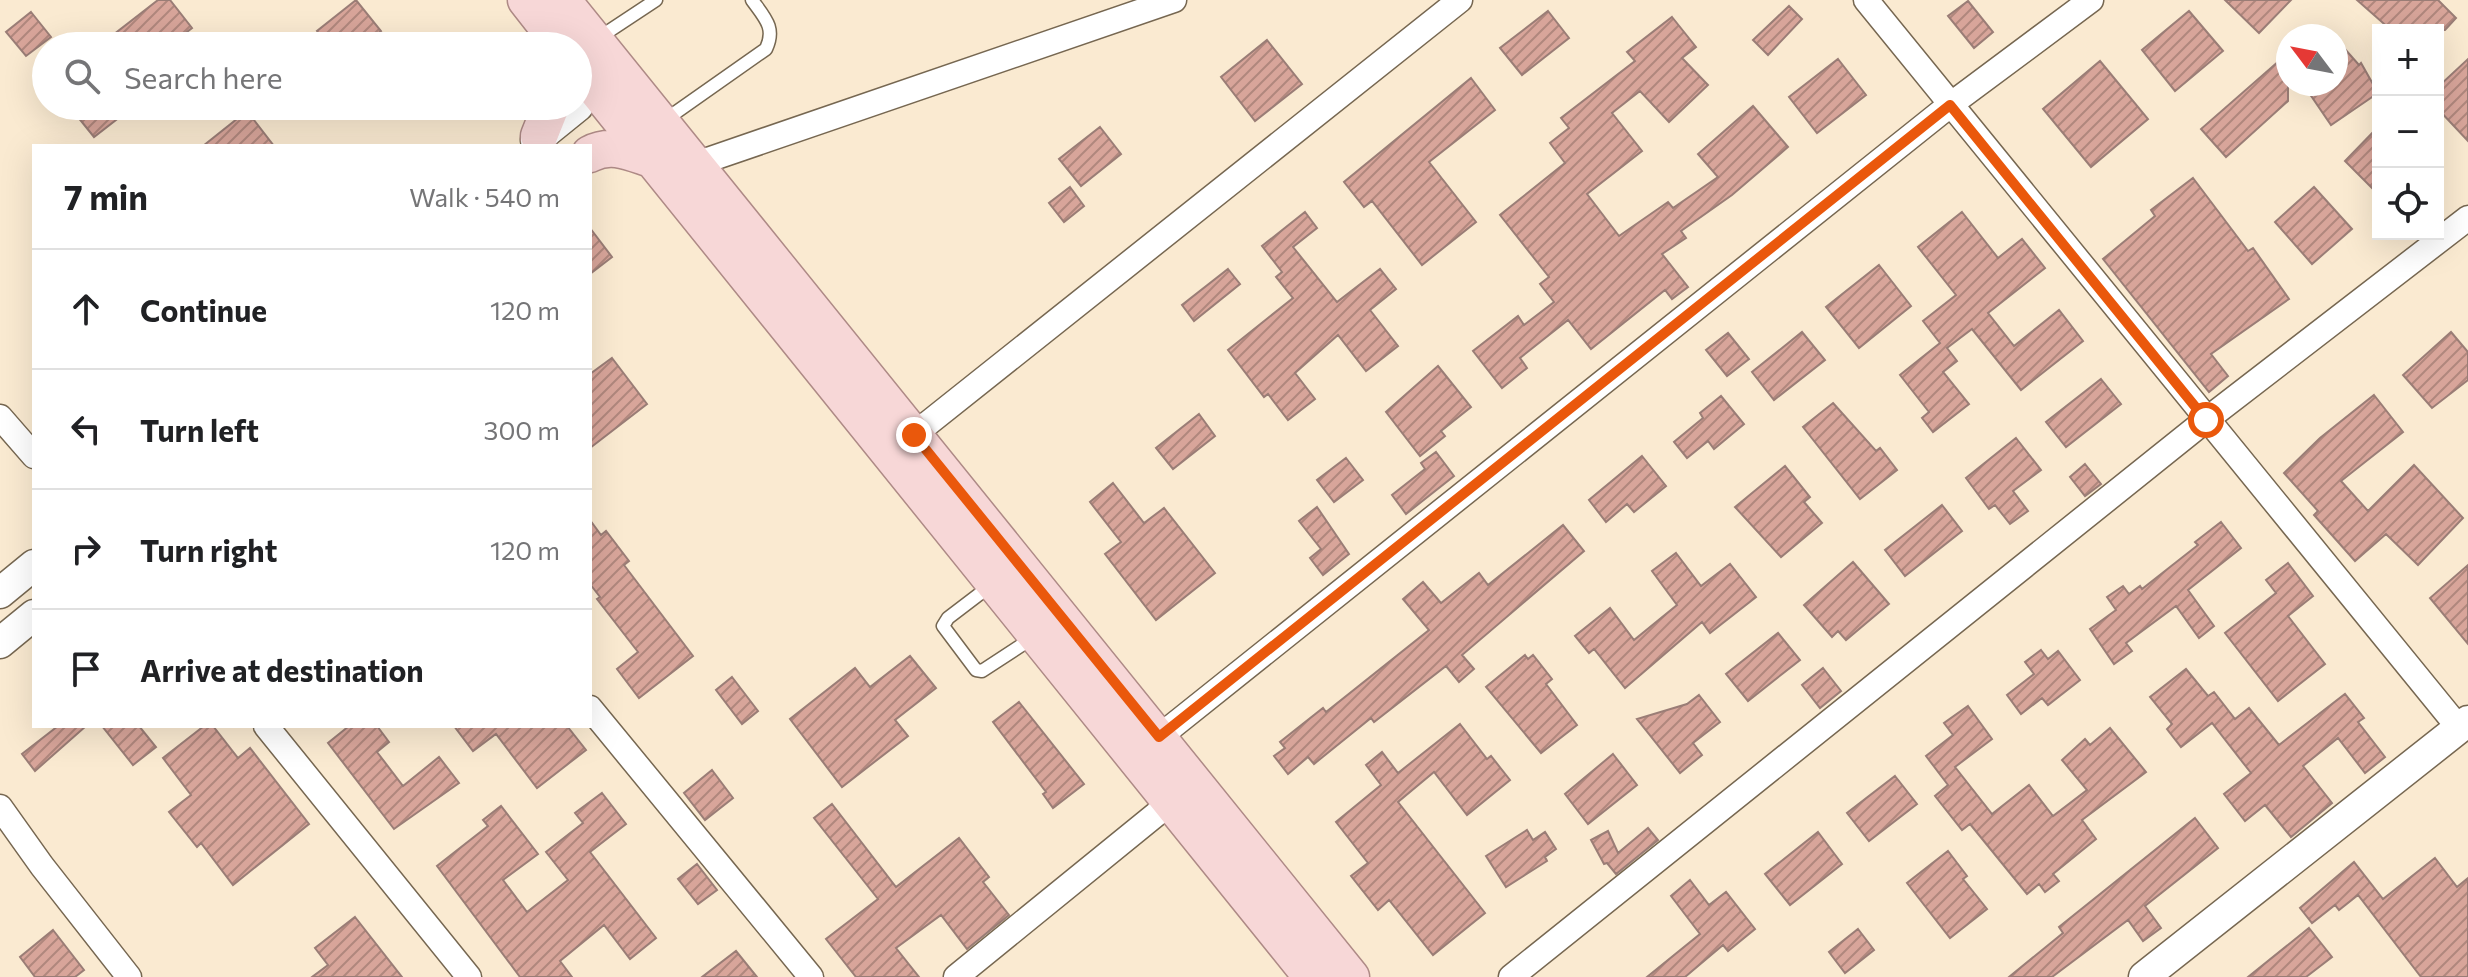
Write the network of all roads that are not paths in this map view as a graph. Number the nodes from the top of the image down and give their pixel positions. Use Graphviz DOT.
graph roads {
  1 [pos="656,0"];
  2 [pos="752,0"];
  3 [pos="1174,0"];
  4 [pos="1460,0"];
  5 [pos="1866,0"];
  6 [pos="2091,0"];
  7 [pos="541,4"];
  8 [pos="545,32"];
  9 [pos="559,32"];
  10 [pos="592,70"];
  11 [pos="592,80"];
  12 [pos="1950,105"];
  13 [pos="641,116"];
  14 [pos="592,146"];
  15 [pos="592,153"];
  16 [pos="654,160"];
  17 [pos="693,165"];
  18 [pos="2468,218"];
  19 [pos="0,417"];
  20 [pos="2206,420"];
  21 [pos="901,444"];
  22 [pos="32,454"];
  23 [pos="32,567"];
  24 [pos="993,584"];
  25 [pos="0,593"];
  26 [pos="32,617"];
  27 [pos="1035,636"];
  28 [pos="0,643"];
  29 [pos="592,710"];
  30 [pos="2463,725"];
  31 [pos="268,728"];
  32 [pos="1159,737"];
  33 [pos="1170,803"];
  34 [pos="0,807"];
  35 [pos="129,977"];
  36 [pos="469,977"];
  37 [pos="811,977"];
  38 [pos="956,977"];
  39 [pos="1312,977"];
  40 [pos="1351,977"];
  41 [pos="1511,977"];
  42 [pos="2144,977"];
  1 -- 10 [label="lane"];
  2 -- 13 [label="lane"];
  3 -- 17 [label="street"];
  4 -- 21 [label="street"];
  5 -- 12 [label="street"];
  6 -- 12 [label="street"];
  7 -- 8 [label="main road"];
  7 -- 9 [label="main road"];
  11 -- 13 [label="main road"];
  12 -- 20 [label="street"];
  12 -- 32 [label="street"];
  13 -- 14 [label="street"];
  13 -- 16 [label="main road"];
  13 -- 17 [label="main road"];
  15 -- 16 [label="main road"];
  16 -- 21 [label="main road"];
  17 -- 21 [label="main road"];
  18 -- 20 [label="street"];
  19 -- 22 [label="street"];
  20 -- 30 [label="street"];
  20 -- 41 [label="street"];
  21 -- 24 [label="main road"];
  21 -- 32 [label="main road"];
  23 -- 25 [label="street"];
  24 -- 27 [label="main road"];
  24 -- 27 [label="lane"];
  26 -- 28 [label="street"];
  27 -- 33 [label="main road"];
  29 -- 37 [label="street"];
  30 -- 42 [label="street"];
  31 -- 36 [label="street"];
  32 -- 40 [label="main road"];
  33 -- 38 [label="street"];
  33 -- 39 [label="main road"];
  34 -- 35 [label="street"];
}
